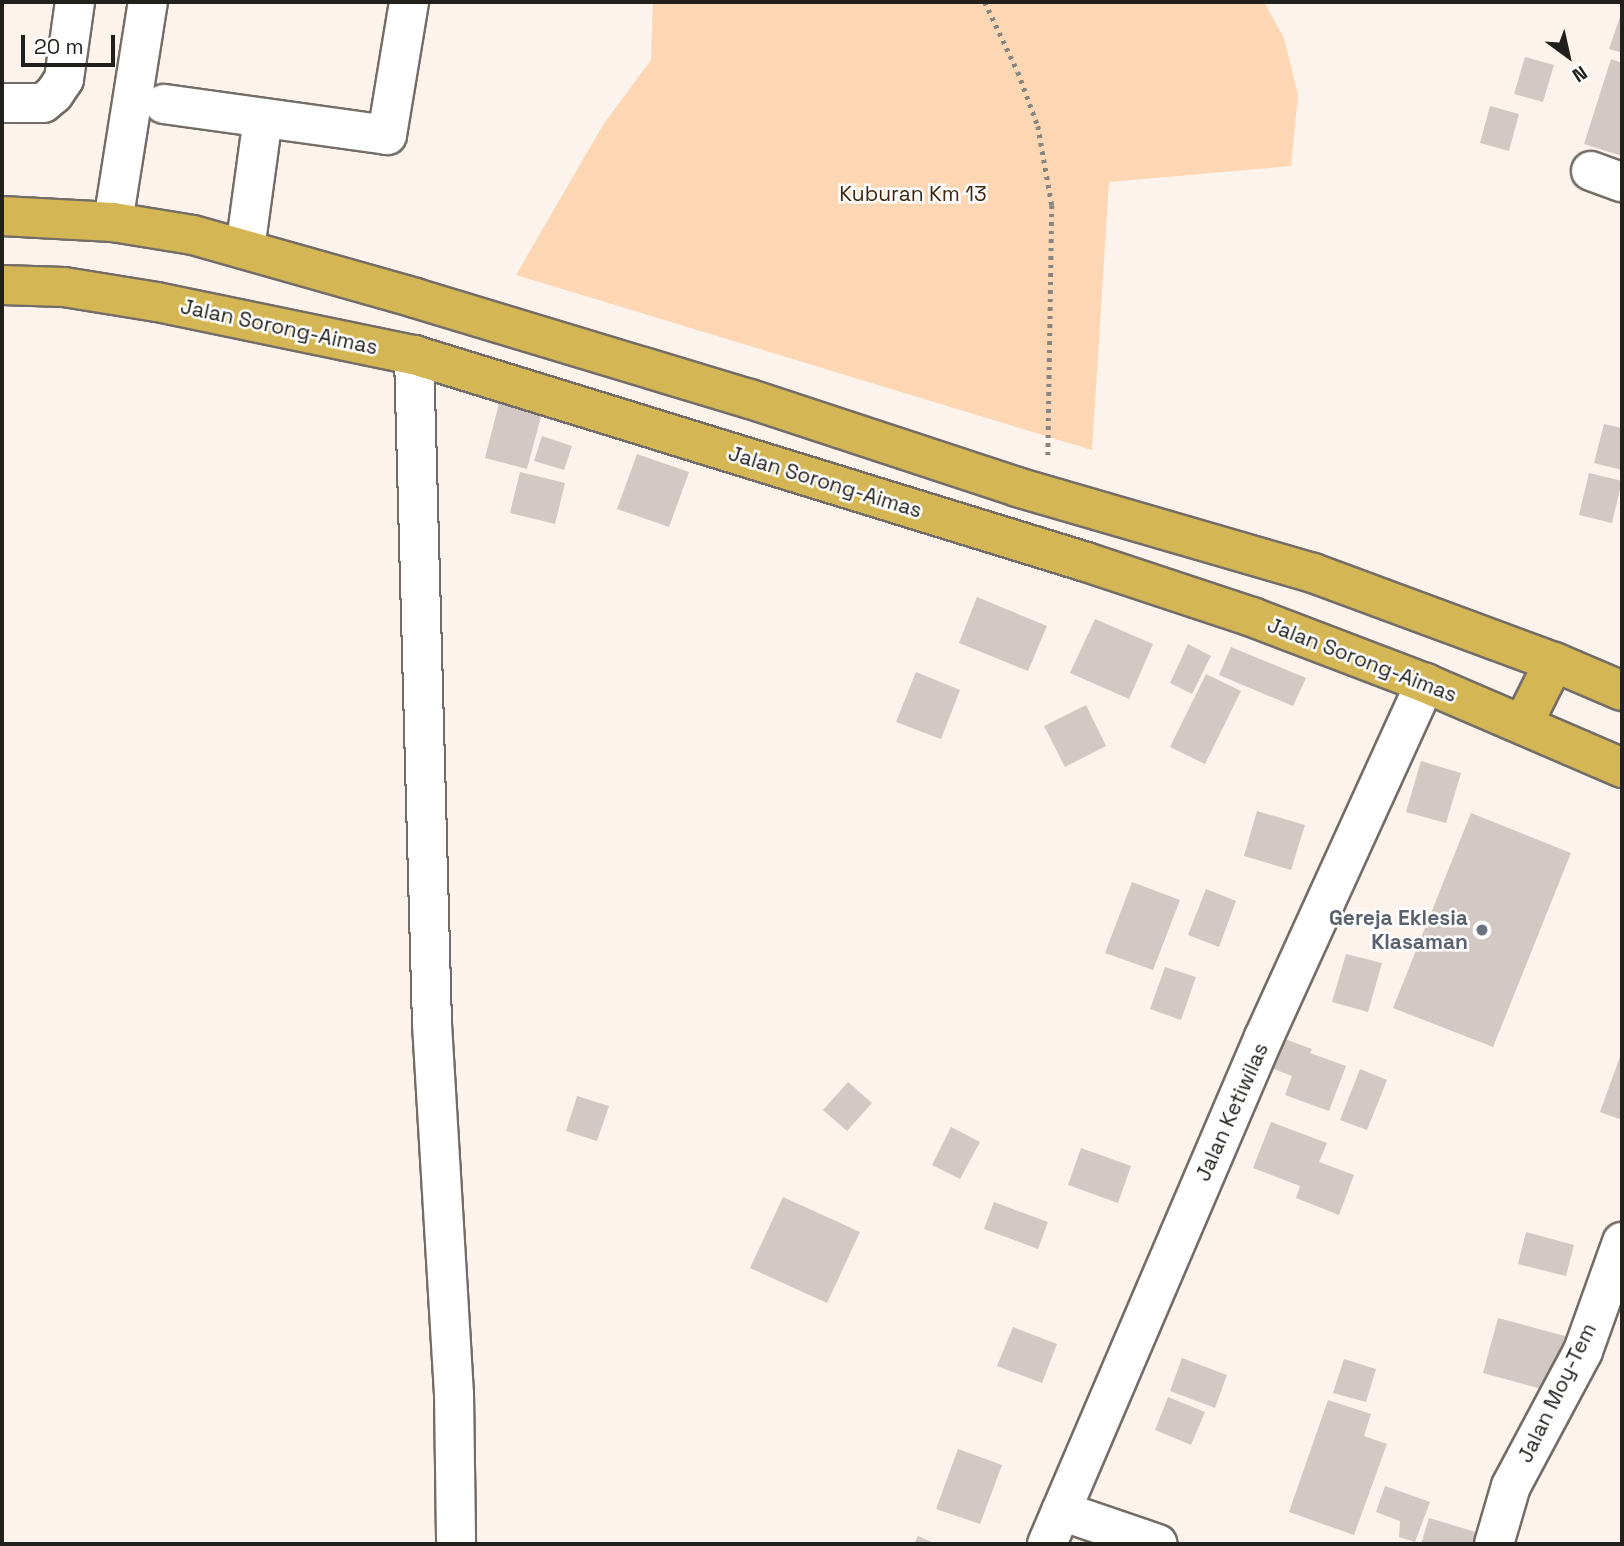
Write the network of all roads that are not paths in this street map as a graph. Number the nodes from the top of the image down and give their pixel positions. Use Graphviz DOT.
graph roads {
  1 [pos="75,2"];
  2 [pos="148,2"];
  3 [pos="409,2"];
  4 [pos="2,103"];
  5 [pos="164,104"];
  6 [pos="263,118"];
  7 [pos="2,216"];
  8 [pos="113,222"];
  9 [pos="245,249"];
  10 [pos="2,285"];
  11 [pos="414,355"];
  12 [pos="1105,510"];
  13 [pos="1086,562"];
  14 [pos="1554,662"];
  15 [pos="1425,683"];
  16 [pos="1622,691"];
  17 [pos="1523,724"];
  18 [pos="1622,768"];
  19 [pos="1622,1242"];
  20 [pos="1054,1528"];
  21 [pos="456,1544"];
  22 [pos="1158,1544"];
  23 [pos="1494,1544"];
  1 -- 4 [label="street"];
  2 -- 8 [label="street"];
  3 -- 6 [label="street"];
  5 -- 6 [label="street"];
  6 -- 9 [label="street"];
  7 -- 8 [label="highway"];
  8 -- 9 [label="highway"];
  9 -- 12 [label="highway"];
  10 -- 11 [label="highway, Jalan Sorong-Aimas"];
  11 -- 13 [label="highway, Jalan Sorong-Aimas"];
  11 -- 21 [label="street"];
  12 -- 13 [label="highway"];
  12 -- 14 [label="highway"];
  13 -- 15 [label="highway, Jalan Sorong-Aimas"];
  14 -- 16 [label="highway"];
  14 -- 17 [label="highway"];
  15 -- 17 [label="highway, Jalan Sorong-Aimas"];
  15 -- 20 [label="street, Jalan Ketiwilas"];
  17 -- 18 [label="highway, Jalan Sorong-Aimas"];
  19 -- 23 [label="street, Jalan Moy-Tem"];
  20 -- 22 [label="street"];
}
